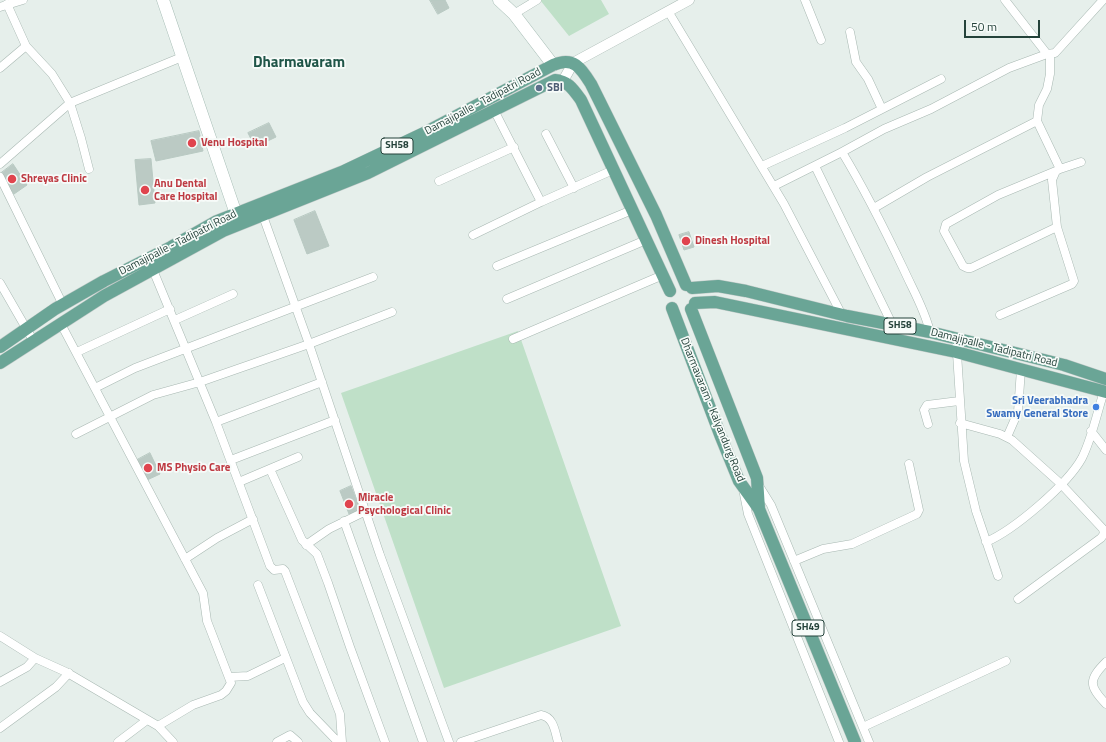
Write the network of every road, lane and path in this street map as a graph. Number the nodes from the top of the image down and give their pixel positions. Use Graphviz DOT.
graph roads {
  1 [pos="23,0"];
  2 [pos="163,0"];
  3 [pos="499,0"];
  4 [pos="537,0"];
  5 [pos="689,0"];
  6 [pos="805,0"];
  7 [pos="1005,0"];
  8 [pos="1103,0"];
  9 [pos="3,5"];
  10 [pos="668,11"];
  11 [pos="514,14"];
  12 [pos="850,32"];
  13 [pos="821,40"];
  14 [pos="26,46"];
  15 [pos="1049,55"];
  16 [pos="182,57"];
  17 [pos="573,63"];
  18 [pos="553,65"];
  19 [pos="0,68"];
  20 [pos="941,78"];
  21 [pos="559,80"];
  22 [pos="70,103"];
  23 [pos="882,109"];
  24 [pos="494,110"];
  25 [pos="1037,121"];
  26 [pos="546,134"];
  27 [pos="514,147"];
  28 [pos="842,152"];
  29 [pos="1081,162"];
  30 [pos="0,164"];
  31 [pos="762,166"];
  32 [pos="815,166"];
  33 [pos="89,170"];
  34 [pos="614,170"];
  35 [pos="1058,170"];
  36 [pos="0,177"];
  37 [pos="439,181"];
  38 [pos="774,186"];
  39 [pos="574,188"];
  40 [pos="541,202"];
  41 [pos="874,208"];
  42 [pos="632,210"];
  43 [pos="236,214"];
  44 [pos="262,216"];
  45 [pos="1057,227"];
  46 [pos="474,235"];
  47 [pos="646,240"];
  48 [pos="497,266"];
  49 [pos="153,270"];
  50 [pos="663,275"];
  51 [pos="373,277"];
  52 [pos="0,282"];
  53 [pos="689,286"];
  54 [pos="670,291"];
  55 [pos="233,294"];
  56 [pos="507,299"];
  57 [pos="62,305"];
  58 [pos="693,306"];
  59 [pos="296,307"];
  60 [pos="672,308"];
  61 [pos="170,309"];
  62 [pos="392,312"];
  63 [pos="837,313"];
  64 [pos="1000,315"];
  65 [pos="175,320"];
  66 [pos="61,324"];
  67 [pos="892,324"];
  68 [pos="830,326"];
  69 [pos="26,329"];
  70 [pos="930,332"];
  71 [pos="956,338"];
  72 [pos="513,339"];
  73 [pos="34,342"];
  74 [pos="309,344"];
  75 [pos="1,345"];
  76 [pos="187,349"];
  77 [pos="78,352"];
  78 [pos="956,352"];
  79 [pos="0,363"];
  80 [pos="1021,368"];
  81 [pos="200,382"];
  82 [pos="322,382"];
  83 [pos="1105,387"];
  84 [pos="95,388"];
  85 [pos="959,401"];
  86 [pos="110,417"];
  87 [pos="335,420"];
  88 [pos="216,422"];
  89 [pos="960,423"];
  90 [pos="928,424"];
  91 [pos="1091,431"];
  92 [pos="76,434"];
  93 [pos="1006,437"];
  94 [pos="1106,450"];
  95 [pos="298,457"];
  96 [pos="231,460"];
  97 [pos="909,464"];
  98 [pos="270,469"];
  99 [pos="239,482"];
  100 [pos="758,484"];
  101 [pos="1062,484"];
  102 [pos="742,487"];
  103 [pos="366,511"];
  104 [pos="760,511"];
  105 [pos="253,519"];
  106 [pos="344,521"];
  107 [pos="986,542"];
  108 [pos="306,545"];
  109 [pos="185,559"];
  110 [pos="794,561"];
  111 [pos="998,576"];
  112 [pos="258,585"];
  113 [pos="1018,598"];
  114 [pos="0,636"];
  115 [pos="35,658"];
  116 [pos="285,658"];
  117 [pos="1006,661"];
  118 [pos="1106,662"];
  119 [pos="69,673"];
  120 [pos="230,677"];
  121 [pos="0,682"];
  122 [pos="1106,704"];
  123 [pos="147,720"];
  124 [pos="158,726"];
  125 [pos="863,727"];
  126 [pos="0,728"];
  127 [pos="118,742"];
  128 [pos="173,742"];
  129 [pos="277,742"];
  130 [pos="298,742"];
  131 [pos="338,742"];
  132 [pos="342,742"];
  133 [pos="385,742"];
  134 [pos="423,742"];
  135 [pos="449,742"];
  136 [pos="461,742"];
  137 [pos="558,742"];
  138 [pos="839,742"];
  139 [pos="854,742"];
  140 [pos="869,742"];
  1 -- 9 [label="street"];
  2 -- 16 [label="main road"];
  3 -- 11 [label="main road"];
  4 -- 11 [label="street"];
  5 -- 10 [label="street"];
  6 -- 13 [label="street"];
  7 -- 15 [label="street"];
  8 -- 15 [label="street"];
  9 -- 14 [label="street"];
  10 -- 17 [label="street"];
  10 -- 31 [label="street"];
  11 -- 18 [label="main road"];
  12 -- 23 [label="street"];
  14 -- 19 [label="street"];
  14 -- 22 [label="street"];
  15 -- 25 [label="street"];
  15 -- 28 [label="street"];
  16 -- 22 [label="street"];
  16 -- 43 [label="main road"];
  17 -- 18 [label="main road, Damajipalle - Tadipatri Road / SH58"];
  17 -- 21 [label="street"];
  17 -- 53 [label="main road"];
  18 -- 21 [label="street"];
  18 -- 43 [label="main road, Damajipalle - Tadipatri Road / SH58"];
  20 -- 23 [label="street"];
  21 -- 24 [label="main road, Damajipalle - Tadipatri Road / SH58"];
  21 -- 34 [label="main road"];
  22 -- 30 [label="street"];
  22 -- 33 [label="street"];
  23 -- 31 [label="street"];
  24 -- 27 [label="street"];
  24 -- 44 [label="main road, Damajipalle - Tadipatri Road / SH58"];
  25 -- 35 [label="street"];
  25 -- 41 [label="street"];
  26 -- 39 [label="street"];
  27 -- 37 [label="street"];
  27 -- 40 [label="street"];
  28 -- 32 [label="street"];
  28 -- 41 [label="street"];
  29 -- 35 [label="street"];
  31 -- 38 [label="street"];
  32 -- 38 [label="street"];
  32 -- 67 [label="street"];
  34 -- 39 [label="street"];
  34 -- 42 [label="main road"];
  35 -- 45 [label="street"];
  35 -- 45 [label="street"];
  36 -- 57 [label="street"];
  38 -- 63 [label="street"];
  39 -- 40 [label="street"];
  40 -- 46 [label="street"];
  41 -- 70 [label="street"];
  42 -- 47 [label="main road"];
  42 -- 48 [label="street"];
  43 -- 57 [label="main road, Damajipalle - Tadipatri Road / SH58"];
  44 -- 49 [label="main road, Damajipalle - Tadipatri Road / SH58"];
  44 -- 59 [label="street"];
  45 -- 64 [label="street"];
  47 -- 50 [label="main road"];
  47 -- 56 [label="street"];
  49 -- 61 [label="street"];
  49 -- 66 [label="main road, Damajipalle - Tadipatri Road / SH58"];
  50 -- 54 [label="main road"];
  50 -- 72 [label="street"];
  51 -- 59 [label="street"];
  52 -- 69 [label="street"];
  53 -- 54 [label="main road, Damajipalle - Tadipatri Road / SH58"];
  53 -- 58 [label="main road"];
  53 -- 63 [label="main road, Damajipalle - Tadipatri Road / SH58"];
  54 -- 60 [label="main road"];
  55 -- 65 [label="street"];
  57 -- 69 [label="main road, Damajipalle - Tadipatri Road / SH58"];
  58 -- 60 [label="main road, Damajipalle - Tadipatri Road / SH58"];
  58 -- 68 [label="main road, Damajipalle - Tadipatri Road / SH58"];
  58 -- 100 [label="main road, Dharmavaram - Kalyandurg Road / SH49"];
  59 -- 74 [label="street"];
  59 -- 76 [label="street"];
  60 -- 102 [label="main road, Dharmavaram - Kalyandurg Road / SH49"];
  61 -- 65 [label="street"];
  61 -- 77 [label="street"];
  62 -- 74 [label="street"];
  63 -- 67 [label="main road, Damajipalle - Tadipatri Road / SH58"];
  63 -- 68 [label="main road"];
  65 -- 76 [label="street"];
  66 -- 73 [label="main road, Damajipalle - Tadipatri Road / SH58"];
  66 -- 77 [label="street"];
  67 -- 70 [label="main road, Damajipalle - Tadipatri Road / SH58"];
  68 -- 78 [label="main road, Damajipalle - Tadipatri Road / SH58"];
  69 -- 73 [label="street"];
  69 -- 75 [label="main road, Damajipalle - Tadipatri Road / SH58"];
  70 -- 71 [label="main road, Damajipalle - Tadipatri Road / SH58"];
  71 -- 78 [label="street"];
  71 -- 83 [label="main road, Damajipalle - Tadipatri Road / SH58"];
  73 -- 79 [label="main road, Damajipalle - Tadipatri Road / SH58"];
  74 -- 81 [label="street"];
  74 -- 82 [label="street"];
  76 -- 81 [label="street"];
  76 -- 84 [label="street"];
  77 -- 84 [label="street"];
  78 -- 80 [label="main road, Damajipalle - Tadipatri Road / SH58"];
  78 -- 85 [label="street"];
  80 -- 83 [label="main road, Damajipalle - Tadipatri Road / SH58"];
  80 -- 93 [label="street"];
  81 -- 86 [label="street"];
  81 -- 88 [label="street"];
  82 -- 87 [label="street"];
  82 -- 88 [label="street"];
  83 -- 91 [label="street"];
  84 -- 86 [label="street"];
  85 -- 89 [label="street"];
  85 -- 90 [label="street"];
  86 -- 92 [label="street"];
  86 -- 109 [label="street"];
  87 -- 96 [label="street"];
  87 -- 103 [label="street"];
  88 -- 96 [label="street"];
  89 -- 93 [label="street"];
  89 -- 107 [label="street"];
  91 -- 94 [label="street"];
  91 -- 101 [label="street"];
  93 -- 101 [label="street"];
  95 -- 98 [label="street"];
  96 -- 99 [label="street"];
  97 -- 110 [label="street"];
  98 -- 99 [label="street"];
  98 -- 108 [label="street"];
  99 -- 105 [label="street"];
  100 -- 104 [label="main road, Dharmavaram - Kalyandurg Road / SH49"];
  100 -- 110 [label="street"];
  101 -- 107 [label="street"];
  101 -- 113 [label="street"];
  102 -- 104 [label="main road, Dharmavaram - Kalyandurg Road / SH49"];
  102 -- 138 [label="street"];
  103 -- 106 [label="street"];
  103 -- 135 [label="street"];
  104 -- 139 [label="main road, Dharmavaram - Kalyandurg Road / SH49"];
  105 -- 109 [label="street"];
  105 -- 132 [label="street"];
  106 -- 108 [label="street"];
  106 -- 134 [label="street"];
  107 -- 111 [label="street"];
  108 -- 133 [label="street"];
  109 -- 120 [label="street"];
  110 -- 125 [label="street"];
  112 -- 116 [label="street"];
  114 -- 115 [label="street"];
  115 -- 119 [label="street"];
  115 -- 121 [label="street"];
  116 -- 120 [label="street"];
  116 -- 131 [label="street"];
  117 -- 125 [label="street"];
  118 -- 122 [label="street"];
  119 -- 123 [label="street"];
  119 -- 126 [label="street"];
  120 -- 124 [label="street"];
  123 -- 124 [label="street"];
  123 -- 127 [label="street"];
  124 -- 128 [label="street"];
  125 -- 140 [label="street"];
  129 -- 130 [label="street"];
  136 -- 137 [label="street"];
}
